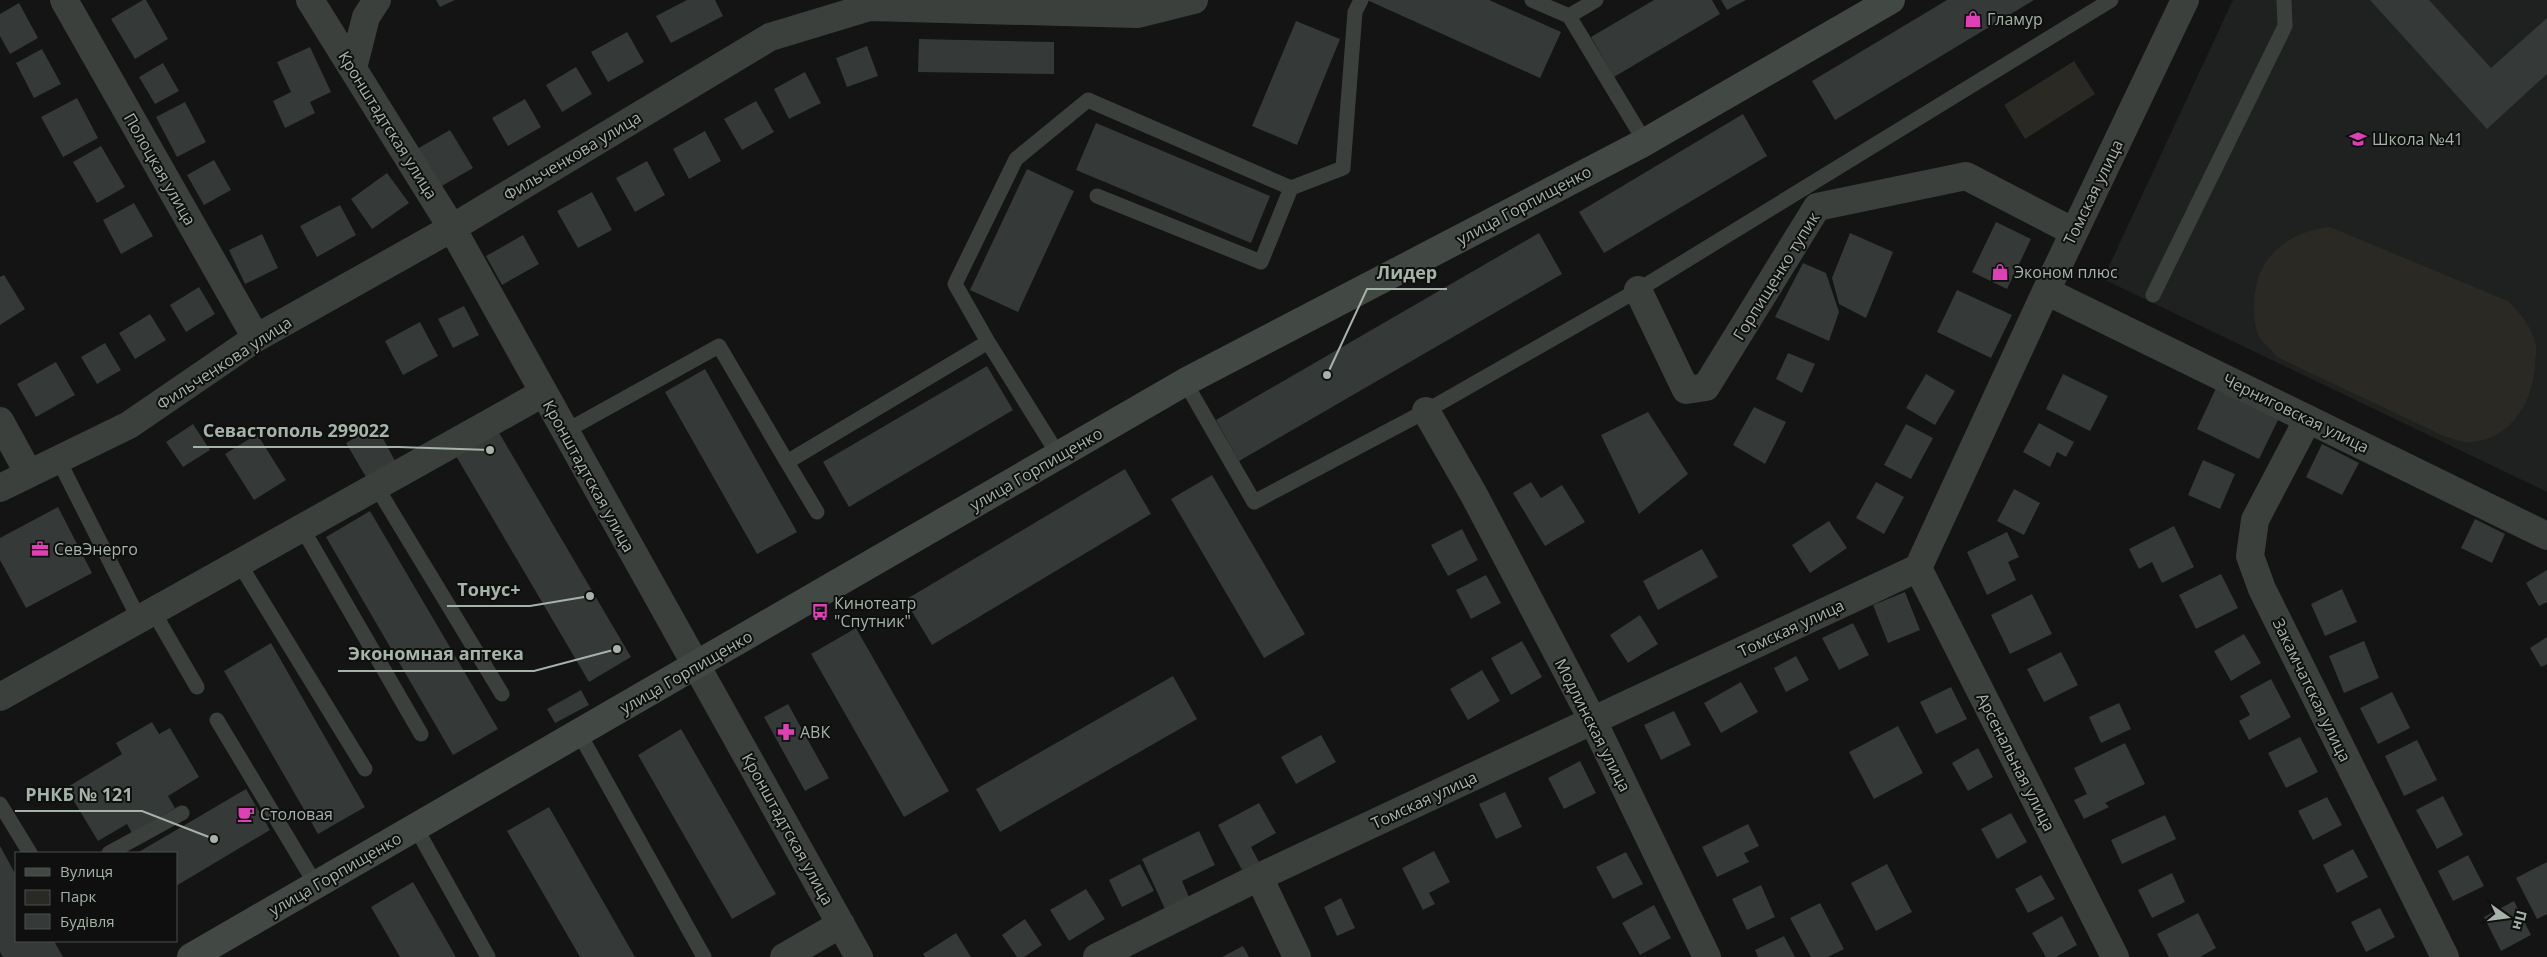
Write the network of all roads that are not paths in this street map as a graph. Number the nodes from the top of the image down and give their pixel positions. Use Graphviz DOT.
graph roads {
  1 [pos="64,0"];
  2 [pos="310,0"];
  3 [pos="377,0"];
  4 [pos="1194,0"];
  5 [pos="1361,0"];
  6 [pos="1532,0"];
  7 [pos="1596,0"];
  8 [pos="1891,0"];
  9 [pos="2112,0"];
  10 [pos="2185,0"];
  11 [pos="2284,0"];
  12 [pos="1569,16"];
  13 [pos="353,68"];
  14 [pos="1645,142"];
  15 [pos="1291,188"];
  16 [pos="1097,196"];
  17 [pos="1811,198"];
  18 [pos="452,228"];
  19 [pos="2074,232"];
  20 [pos="1638,290"];
  21 [pos="2046,291"];
  22 [pos="2153,295"];
  23 [pos="256,338"];
  24 [pos="988,342"];
  25 [pos="1185,382"];
  26 [pos="543,393"];
  27 [pos="1426,411"];
  28 [pos="2308,419"];
  29 [pos="0,421"];
  30 [pos="564,432"];
  31 [pos="1059,456"];
  32 [pos="58,459"];
  33 [pos="787,462"];
  34 [pos="29,474"];
  35 [pos="376,486"];
  36 [pos="0,488"];
  37 [pos="817,512"];
  38 [pos="302,528"];
  39 [pos="2547,536"];
  40 [pos="239,563"];
  41 [pos="1918,568"];
  42 [pos="146,615"];
  43 [pos="697,666"];
  44 [pos="197,688"];
  45 [pos="502,694"];
  46 [pos="0,697"];
  47 [pos="217,720"];
  48 [pos="1593,721"];
  49 [pos="579,733"];
  50 [pos="421,734"];
  51 [pos="365,770"];
  52 [pos="0,804"];
  53 [pos="182,813"];
  54 [pos="416,828"];
  55 [pos="29,852"];
  56 [pos="111,852"];
  57 [pos="1259,877"];
  58 [pos="316,885"];
  59 [pos="841,924"];
  60 [pos="191,957"];
  61 [pos="488,957"];
  62 [pos="704,957"];
  63 [pos="784,957"];
  64 [pos="859,957"];
  65 [pos="1097,957"];
  66 [pos="1297,957"];
  67 [pos="1707,957"];
  68 [pos="2115,957"];
  69 [pos="2445,957"];
  1 -- 23 [label="street, Полоцкая улица"];
  2 -- 13 [label="street, Кронштадтская улица"];
  3 -- 13 [label="street"];
  4 -- 18 [label="street, Фильченкова улица"];
  5 -- 15 [label="lane"];
  6 -- 12 [label="lane"];
  7 -- 12 [label="lane"];
  8 -- 14 [label="main road, улица Горпищенко"];
  9 -- 17 [label="lane"];
  10 -- 19 [label="street, Томская улица"];
  11 -- 22 [label="lane"];
  12 -- 14 [label="lane"];
  13 -- 18 [label="street, Кронштадтская улица"];
  14 -- 25 [label="main road, улица Горпищенко"];
  15 -- 16 [label="lane"];
  15 -- 24 [label="lane"];
  17 -- 19 [label="street, Горпищенко тупик"];
  17 -- 20 [label="lane"];
  17 -- 20 [label="street, Горпищенко тупик"];
  18 -- 23 [label="street, Фильченкова улица"];
  18 -- 26 [label="street, Кронштадтская улица"];
  19 -- 21 [label="street, Томская улица"];
  20 -- 27 [label="lane"];
  21 -- 28 [label="street, Черниговская улица"];
  21 -- 41 [label="street, Томская улица"];
  23 -- 32 [label="street, Фильченкова улица"];
  24 -- 31 [label="lane"];
  24 -- 33 [label="lane"];
  25 -- 27 [label="lane"];
  25 -- 31 [label="main road, улица Горпищенко"];
  26 -- 30 [label="street, Кронштадтская улица"];
  26 -- 35 [label="street"];
  27 -- 48 [label="street, Модлинская улица"];
  28 -- 39 [label="street, Черниговская улица"];
  28 -- 69 [label="street, Закамчатская улица"];
  29 -- 34 [label="street"];
  30 -- 33 [label="lane"];
  30 -- 43 [label="street, Кронштадтская улица"];
  31 -- 43 [label="main road, улица Горпищенко"];
  32 -- 34 [label="street, Фильченкова улица"];
  32 -- 42 [label="lane"];
  33 -- 37 [label="lane"];
  34 -- 36 [label="street, Фильченкова улица"];
  35 -- 38 [label="street"];
  35 -- 45 [label="lane"];
  38 -- 40 [label="street"];
  38 -- 50 [label="lane"];
  40 -- 42 [label="street"];
  40 -- 51 [label="lane"];
  41 -- 48 [label="street, Томская улица"];
  41 -- 68 [label="street, Арсенальная улица"];
  42 -- 44 [label="lane"];
  42 -- 46 [label="street"];
  43 -- 49 [label="main road, улица Горпищенко"];
  43 -- 59 [label="street, Кронштадтская улица"];
  47 -- 58 [label="lane"];
  48 -- 57 [label="street, Томская улица"];
  48 -- 67 [label="street, Модлинская улица"];
  49 -- 54 [label="main road, улица Горпищенко"];
  49 -- 62 [label="lane"];
  52 -- 55 [label="lane"];
  53 -- 56 [label="lane"];
  54 -- 58 [label="main road, улица Горпищенко"];
  54 -- 61 [label="lane"];
  57 -- 65 [label="street, Томская улица"];
  57 -- 66 [label="street"];
  58 -- 60 [label="main road, улица Горпищенко"];
  59 -- 63 [label="street"];
  59 -- 64 [label="street, Кронштадтская улица"];
}
